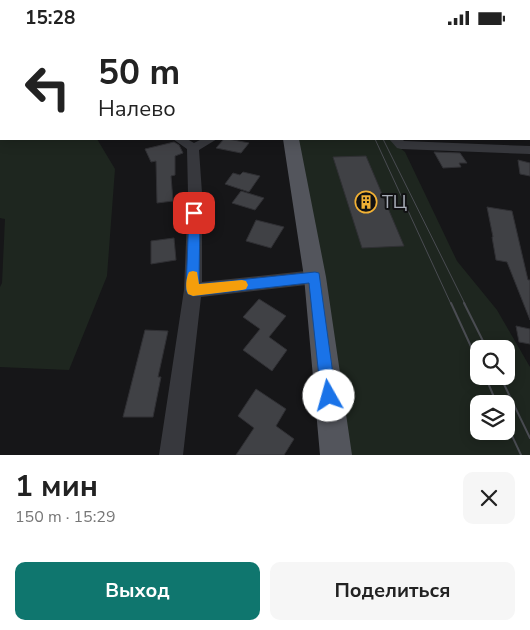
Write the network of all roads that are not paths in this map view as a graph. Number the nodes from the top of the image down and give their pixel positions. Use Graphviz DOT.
graph roads {
  1 [pos="206,140"];
  2 [pos="290,140"];
  3 [pos="398,142"];
  4 [pos="502,143"];
  5 [pos="186,144"];
  6 [pos="530,150"];
  7 [pos="315,277"];
  8 [pos="193,290"];
  9 [pos="171,455"];
  10 [pos="336,455"];
  1 -- 5 [label="street"];
  2 -- 7 [label="main road"];
  3 -- 4 [label="street"];
  4 -- 6 [label="street"];
  5 -- 8 [label="street"];
  7 -- 8 [label="street"];
  7 -- 10 [label="main road"];
  8 -- 9 [label="street"];
}
